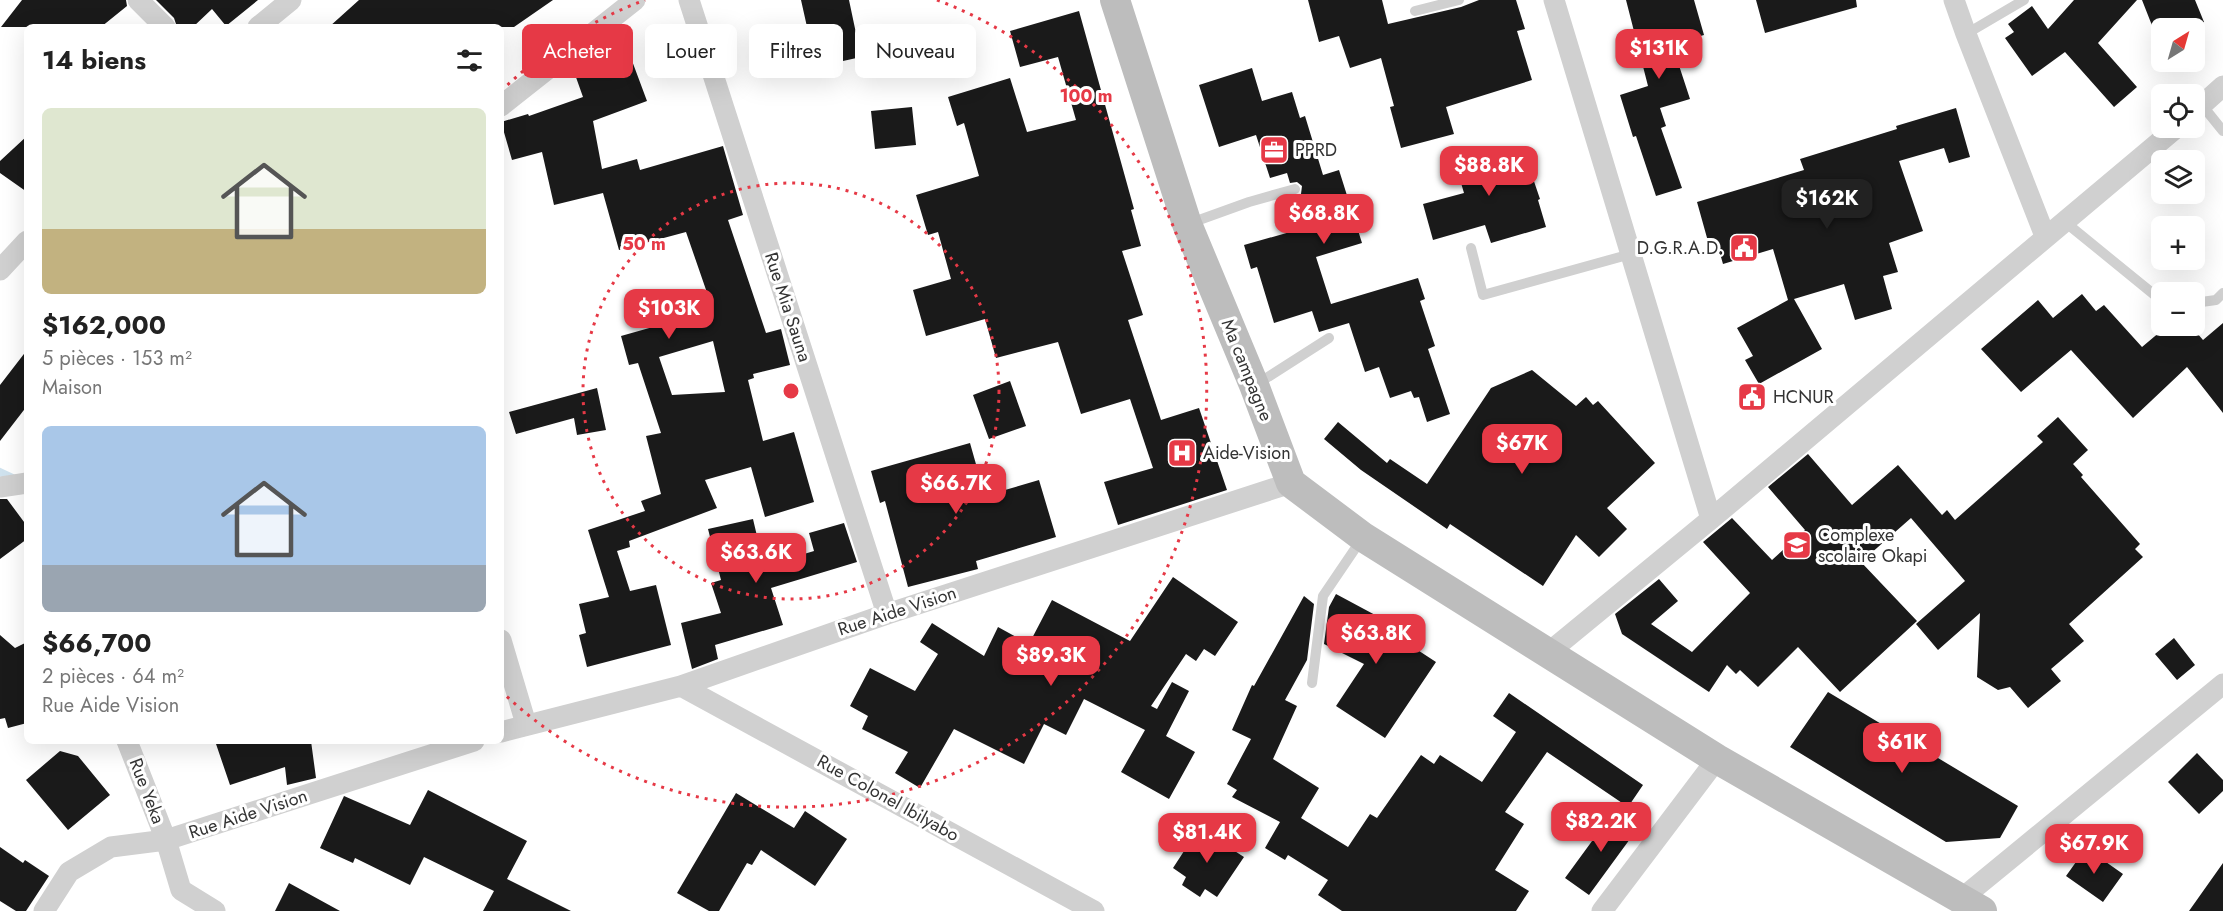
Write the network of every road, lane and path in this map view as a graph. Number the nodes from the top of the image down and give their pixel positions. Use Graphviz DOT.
graph roads {
  1 [pos="138,0"];
  2 [pos="291,0"];
  3 [pos="635,0"];
  4 [pos="689,0"];
  5 [pos="1115,0"];
  6 [pos="1459,0"];
  7 [pos="1554,0"];
  8 [pos="1954,0"];
  9 [pos="2024,0"];
  10 [pos="1415,11"];
  11 [pos="162,24"];
  12 [pos="262,24"];
  13 [pos="1966,34"];
  14 [pos="2223,86"];
  15 [pos="2205,103"];
  16 [pos="504,104"];
  17 [pos="2205,115"];
  18 [pos="2223,131"];
  19 [pos="2164,138"];
  20 [pos="1295,189"];
  21 [pos="2064,222"];
  22 [pos="1187,224"];
  23 [pos="2045,236"];
  24 [pos="24,244"];
  25 [pos="1471,248"];
  26 [pos="1631,254"];
  27 [pos="0,270"];
  28 [pos="2151,292"];
  29 [pos="2223,292"];
  30 [pos="2205,302"];
  31 [pos="1329,338"];
  32 [pos="1254,385"];
  33 [pos="1291,483"];
  34 [pos="24,484"];
  35 [pos="0,487"];
  36 [pos="1711,519"];
  37 [pos="1363,537"];
  38 [pos="887,614"];
  39 [pos="504,650"];
  40 [pos="1548,653"];
  41 [pos="1312,683"];
  42 [pos="2223,684"];
  43 [pos="681,686"];
  44 [pos="526,724"];
  45 [pos="504,731"];
  46 [pos="128,744"];
  47 [pos="465,744"];
  48 [pos="1717,759"];
  49 [pos="166,840"];
  50 [pos="1972,905"];
  51 [pos="1084,908"];
  52 [pos="44,911"];
  53 [pos="215,911"];
  54 [pos="1602,911"];
  1 -- 11 [label="street"];
  2 -- 12 [label="street"];
  3 -- 16 [label="street"];
  4 -- 38 [label="street, Rue Mia Sauna"];
  5 -- 22 [label="street, Ma campagne"];
  6 -- 10 [label="lane"];
  7 -- 26 [label="street"];
  8 -- 13 [label="street"];
  9 -- 13 [label="lane"];
  13 -- 23 [label="street"];
  14 -- 15 [label="street"];
  17 -- 18 [label="lane"];
  19 -- 21 [label="street"];
  20 -- 22 [label="lane"];
  21 -- 23 [label="street"];
  21 -- 28 [label="lane"];
  22 -- 32 [label="street, Ma campagne"];
  23 -- 36 [label="street"];
  24 -- 27 [label="street"];
  25 -- 26 [label="lane"];
  26 -- 36 [label="street"];
  29 -- 30 [label="lane"];
  31 -- 32 [label="lane"];
  32 -- 33 [label="street, Ma campagne"];
  33 -- 37 [label="street"];
  33 -- 38 [label="street, Rue Aide Vision"];
  34 -- 35 [label="street"];
  36 -- 40 [label="street"];
  37 -- 40 [label="street"];
  37 -- 41 [label="lane"];
  38 -- 43 [label="street, Rue Aide Vision"];
  39 -- 44 [label="street"];
  40 -- 48 [label="street"];
  42 -- 50 [label="street"];
  43 -- 44 [label="street, Rue Aide Vision"];
  43 -- 51 [label="street, Rue Colonel Ibilyabo"];
  44 -- 45 [label="street, Rue Aide Vision"];
  46 -- 49 [label="street, Rue Yeka"];
  47 -- 49 [label="street, Rue Aide Vision"];
  48 -- 50 [label="street"];
  48 -- 54 [label="street"];
  49 -- 52 [label="street, Rue Aide Vision"];
  49 -- 53 [label="street, Rue Yeka"];
}
